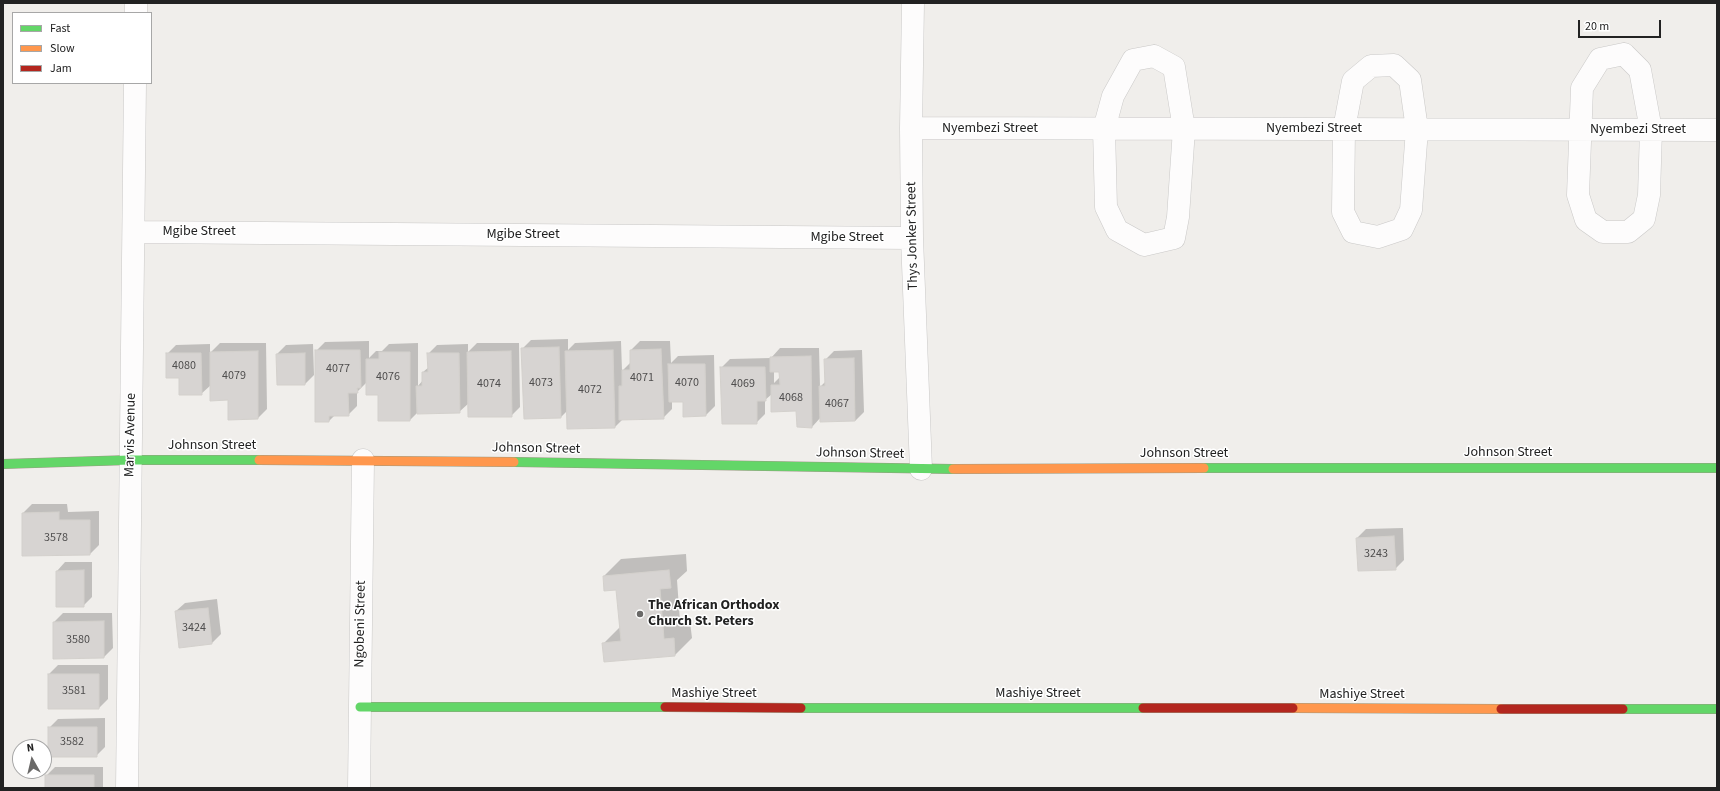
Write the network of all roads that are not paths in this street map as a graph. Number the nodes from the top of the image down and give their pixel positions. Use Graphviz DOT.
graph roads {
  1 [pos="913,3"];
  2 [pos="135,84"];
  3 [pos="911,128"];
  4 [pos="1104,129"];
  5 [pos="1184,129"];
  6 [pos="1344,129"];
  7 [pos="1417,129"];
  8 [pos="1580,130"];
  9 [pos="1651,130"];
  10 [pos="1717,130"];
  11 [pos="134,232"];
  12 [pos="912,238"];
  13 [pos="130,460"];
  14 [pos="363,460"];
  15 [pos="3,464"];
  16 [pos="1717,468"];
  17 [pos="922,469"];
  18 [pos="360,708"];
  19 [pos="1717,709"];
  20 [pos="127,788"];
  21 [pos="359,788"];
  1 -- 3 [label="street, Thys Jonker Street"];
  2 -- 11 [label="street, Marvis Avenue"];
  3 -- 4 [label="street, Nyembezi Street"];
  3 -- 12 [label="street, Thys Jonker Street"];
  4 -- 5 [label="street, Nyembezi Street"];
  4 -- 5 [label="street"];
  4 -- 5 [label="street"];
  5 -- 6 [label="street, Nyembezi Street"];
  6 -- 7 [label="street, Nyembezi Street"];
  6 -- 7 [label="street"];
  6 -- 7 [label="street"];
  7 -- 8 [label="street, Nyembezi Street"];
  8 -- 9 [label="street, Nyembezi Street"];
  8 -- 9 [label="street"];
  8 -- 9 [label="street"];
  9 -- 10 [label="street, Nyembezi Street"];
  11 -- 12 [label="street, Mgibe Street"];
  11 -- 13 [label="street, Marvis Avenue"];
  12 -- 17 [label="street, Thys Jonker Street"];
  13 -- 14 [label="street, Johnson Street"];
  13 -- 15 [label="street, Johnson Street"];
  13 -- 20 [label="street, Marvis Avenue"];
  14 -- 17 [label="street, Johnson Street"];
  14 -- 18 [label="street, Ngobeni Street"];
  16 -- 17 [label="street, Johnson Street"];
  18 -- 19 [label="street, Mashiye Street"];
  18 -- 21 [label="street, Ngobeni Street"];
}
